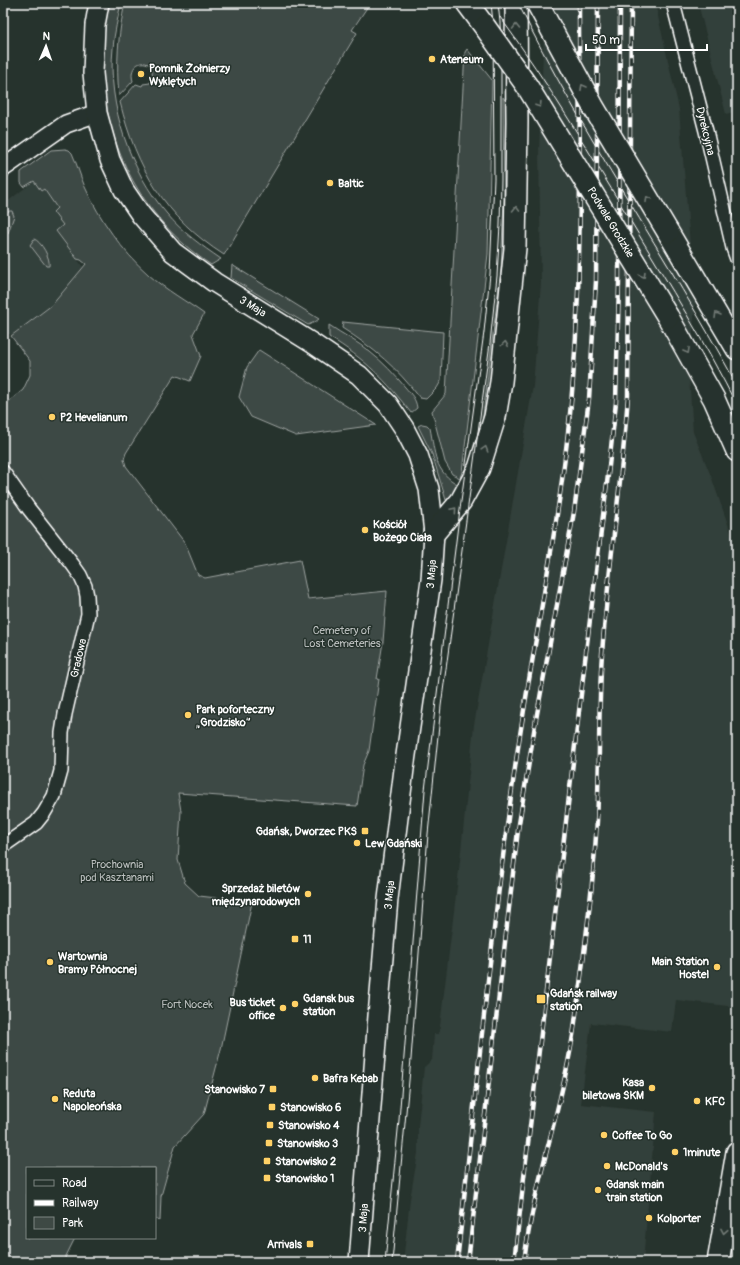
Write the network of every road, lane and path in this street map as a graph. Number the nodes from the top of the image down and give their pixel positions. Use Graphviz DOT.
graph roads {
  1 [pos="99,3"];
  2 [pos="467,3"];
  3 [pos="516,3"];
  4 [pos="537,3"];
  5 [pos="673,3"];
  6 [pos="97,113"];
  7 [pos="3,168"];
  8 [pos="737,259"];
  9 [pos="737,349"];
  10 [pos="737,451"];
  11 [pos="3,472"];
  12 [pos="434,532"];
  13 [pos="3,846"];
  14 [pos="737,1152"];
  15 [pos="359,1262"];
  16 [pos="718,1262"];
  1 -- 6 [label="main road, 3 Maja"];
  2 -- 10 [label="main road, Podwale Grodzkie, one-way, bridge"];
  12 -- 3 [label="main road, one-way"];
  9 -- 4 [label="main road, one-way, bridge"];
  5 -- 8 [label="street, Dyrekcyjna"];
  6 -- 7 [label="street"];
  6 -- 12 [label="main road, 3 Maja"];
  11 -- 13 [label="street, Gradowa"];
  12 -- 15 [label="main road, 3 Maja"];
  14 -- 16 [label="main road, one-way"];
}
